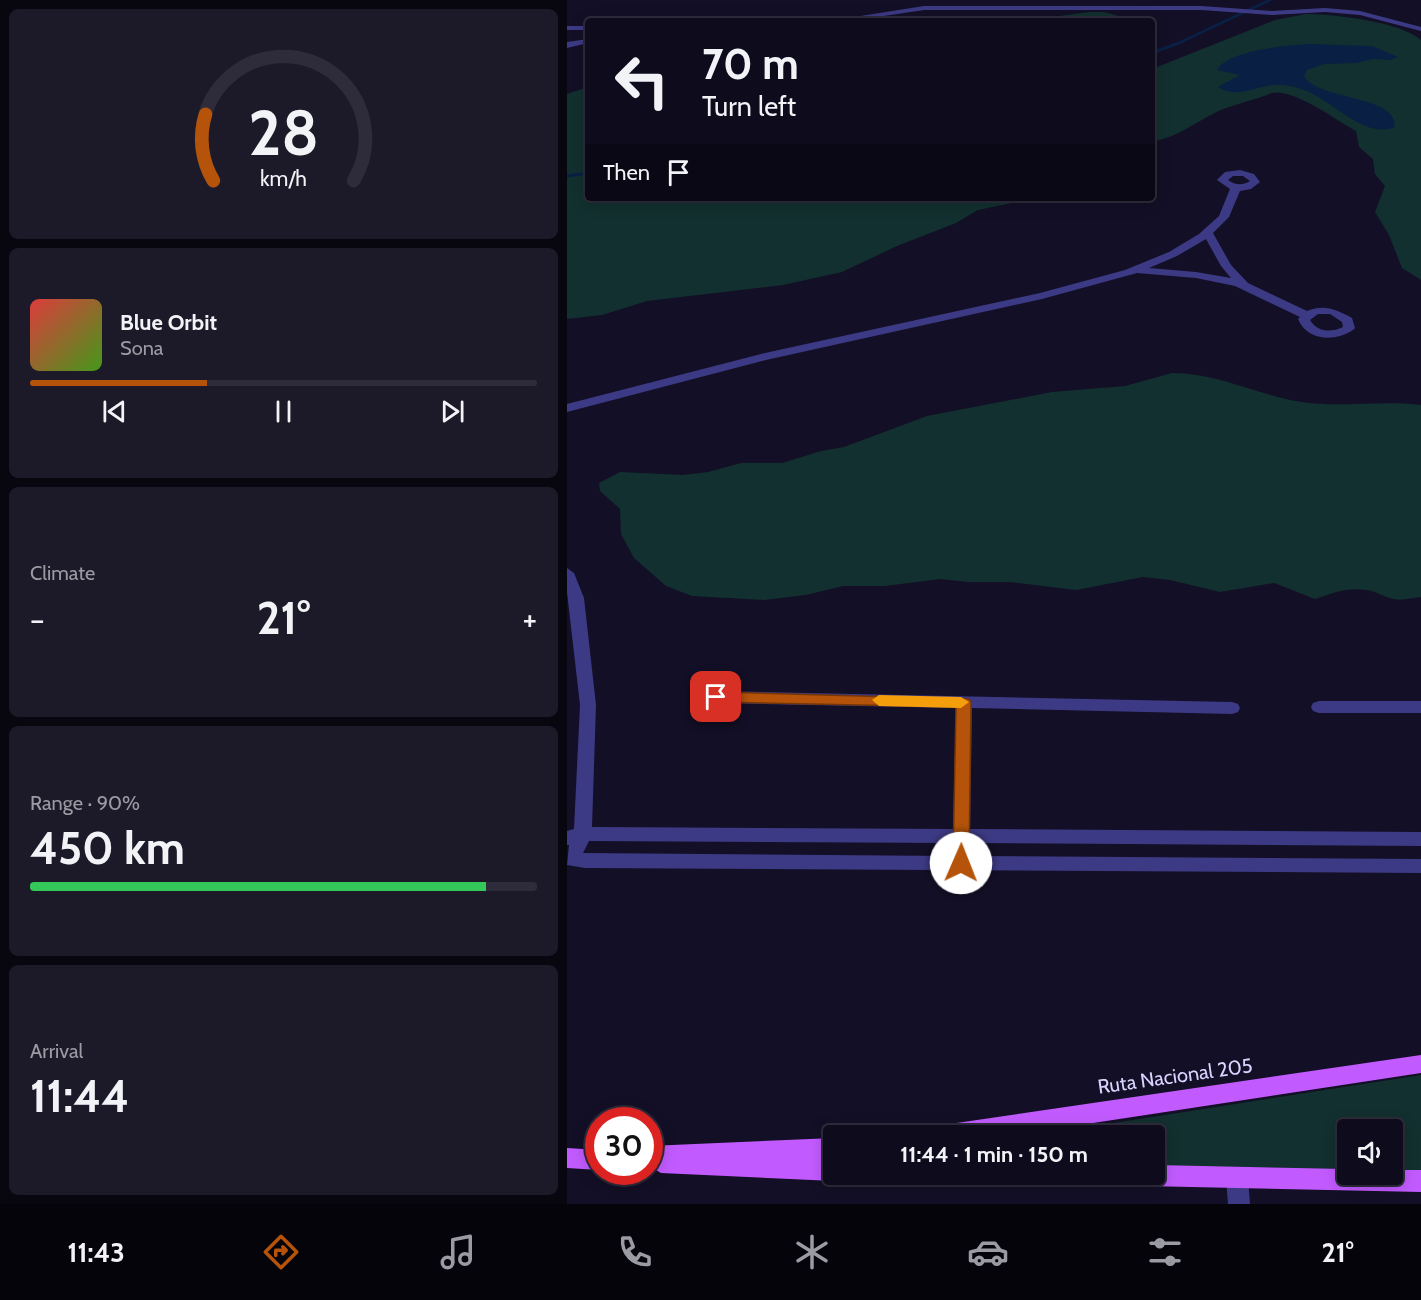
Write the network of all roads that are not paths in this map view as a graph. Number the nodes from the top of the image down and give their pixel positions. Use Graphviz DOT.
graph roads {
  1 [pos="854,18"];
  2 [pos="567,28"];
  3 [pos="585,28"];
  4 [pos="1421,28"];
  5 [pos="585,42"];
  6 [pos="567,45"];
  7 [pos="1236,188"];
  8 [pos="1207,232"];
  9 [pos="1136,269"];
  10 [pos="1244,286"];
  11 [pos="1306,315"];
  12 [pos="567,408"];
  13 [pos="567,573"];
  14 [pos="716,697"];
  15 [pos="964,702"];
  16 [pos="1319,707"];
  17 [pos="1421,707"];
  18 [pos="1232,708"];
  19 [pos="575,836"];
  20 [pos="962,837"];
  21 [pos="1421,839"];
  22 [pos="569,859"];
  23 [pos="961,863"];
  24 [pos="1421,866"];
  25 [pos="1421,1064"];
  26 [pos="1010,1125"];
  27 [pos="823,1148"];
  28 [pos="663,1155"];
  29 [pos="663,1164"];
  30 [pos="823,1170"];
  31 [pos="1165,1176"];
  32 [pos="1237,1178"];
  33 [pos="1421,1181"];
  34 [pos="1239,1204"];
  1 -- 4 [label="street"];
  2 -- 3 [label="street"];
  5 -- 6 [label="street"];
  7 -- 8 [label="street"];
  8 -- 9 [label="street"];
  8 -- 10 [label="street"];
  9 -- 10 [label="street"];
  9 -- 12 [label="street"];
  10 -- 11 [label="street"];
  13 -- 19 [label="street"];
  14 -- 15 [label="street"];
  15 -- 18 [label="street"];
  15 -- 20 [label="street"];
  16 -- 17 [label="street"];
  19 -- 20 [label="street"];
  19 -- 22 [label="street"];
  20 -- 21 [label="street"];
  20 -- 23 [label="street"];
  22 -- 23 [label="street"];
  23 -- 24 [label="street"];
  25 -- 26 [label="main road, Ruta Nacional 205"];
  27 -- 28 [label="main road"];
  29 -- 30 [label="main road"];
  31 -- 32 [label="main road"];
  32 -- 33 [label="main road"];
  32 -- 34 [label="street"];
}
